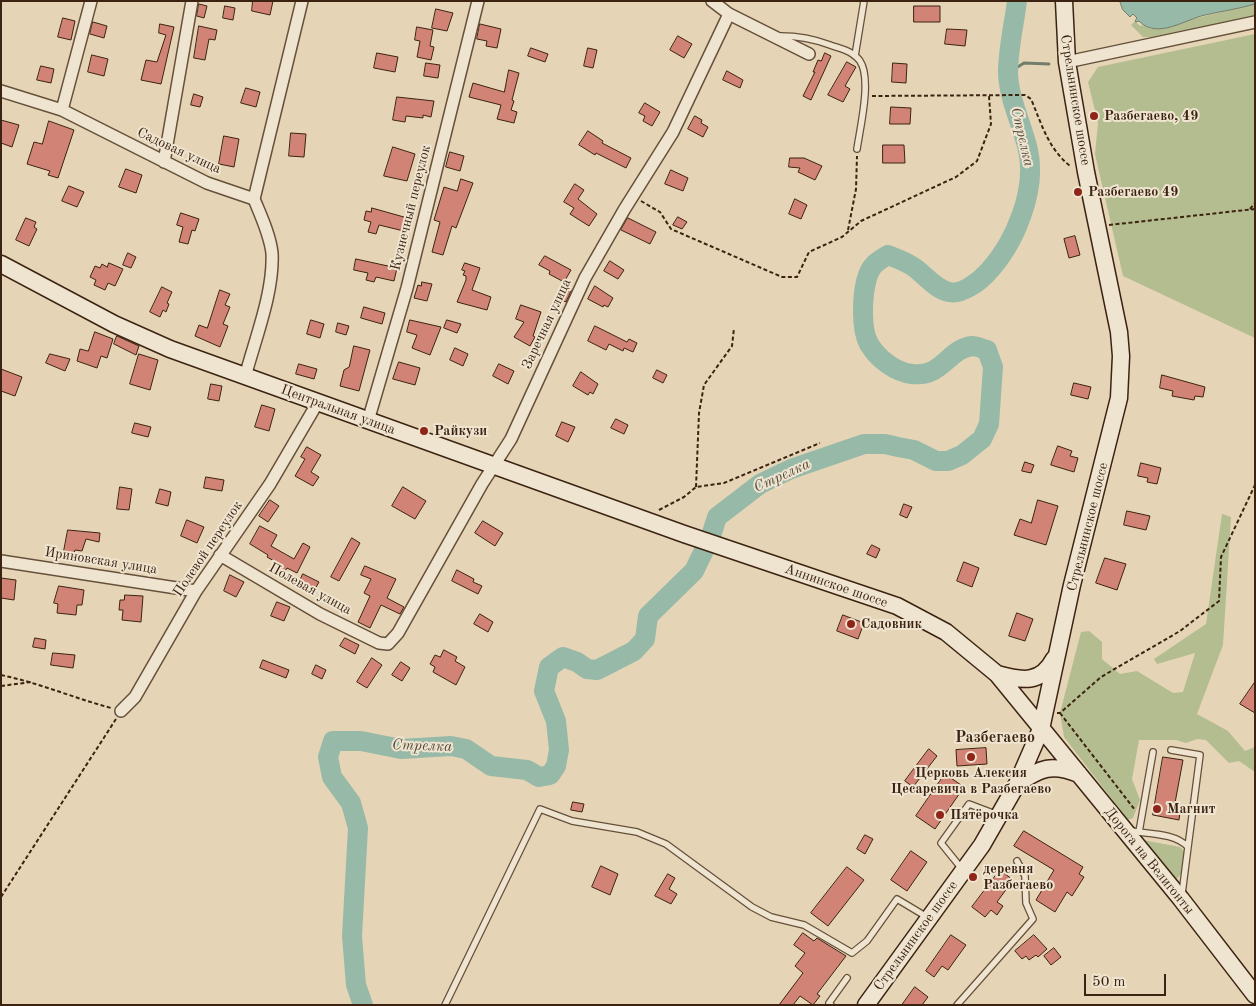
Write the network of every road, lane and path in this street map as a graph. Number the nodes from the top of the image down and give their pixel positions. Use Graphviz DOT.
graph roads {
  1 [pos="91,1"];
  2 [pos="192,1"];
  3 [pos="302,1"];
  4 [pos="478,1"];
  5 [pos="712,1"];
  6 [pos="864,1"];
  7 [pos="1064,1"];
  8 [pos="731,15"];
  9 [pos="1255,22"];
  10 [pos="774,36"];
  11 [pos="809,54"];
  12 [pos="855,56"];
  13 [pos="1067,62"];
  14 [pos="1,91"];
  15 [pos="864,96"];
  16 [pos="989,96"];
  17 [pos="62,110"];
  18 [pos="857,149"];
  19 [pos="164,162"];
  20 [pos="1075,173"];
  21 [pos="632,197"];
  22 [pos="254,199"];
  23 [pos="1255,204"];
  24 [pos="1255,209"];
  25 [pos="1250,210"];
  26 [pos="1107,225"];
  27 [pos="848,230"];
  28 [pos="1,264"];
  29 [pos="734,328"];
  30 [pos="245,377"];
  31 [pos="318,402"];
  32 [pos="368,421"];
  33 [pos="820,443"];
  34 [pos="495,466"];
  35 [pos="1255,485"];
  36 [pos="696,487"];
  37 [pos="635,516"];
  38 [pos="684,534"];
  39 [pos="220,555"];
  40 [pos="1,561"];
  41 [pos="196,592"];
  42 [pos="388,644"];
  43 [pos="1058,653"];
  44 [pos="997,674"];
  45 [pos="1,675"];
  46 [pos="34,682"];
  47 [pos="1,686"];
  48 [pos="121,711"];
  49 [pos="1049,719"];
  50 [pos="1171,750"];
  51 [pos="1152,752"];
  52 [pos="1079,774"];
  53 [pos="1017,784"];
  54 [pos="1000,816"];
  55 [pos="1141,818"];
  56 [pos="1132,831"];
  57 [pos="1188,847"];
  58 [pos="1017,861"];
  59 [pos="964,872"];
  60 [pos="1,897"];
  61 [pos="1181,899"];
  62 [pos="929,919"];
  63 [pos="847,978"];
  64 [pos="1255,995"];
  65 [pos="445,1005"];
  66 [pos="831,1005"];
  67 [pos="866,1005"];
  68 [pos="957,1005"];
  1 -- 17 [label="street"];
  2 -- 19 [label="street"];
  3 -- 22 [label="street"];
  4 -- 32 [label="street, Кузнечный переулок"];
  5 -- 8 [label="street"];
  6 -- 12 [label="lane"];
  7 -- 13 [label="main road, Стрельнинское шоссе"];
  8 -- 10 [label="street"];
  8 -- 21 [label="street, Заречная улица"];
  9 -- 13 [label="street"];
  10 -- 11 [label="street"];
  10 -- 12 [label="lane"];
  12 -- 15 [label="lane"];
  13 -- 43 [label="main road, Стрельнинское шоссе"];
  14 -- 17 [label="street, Садовая улица"];
  15 -- 16 [label="path"];
  15 -- 18 [label="lane"];
  16 -- 20 [label="path"];
  16 -- 27 [label="path"];
  17 -- 19 [label="street, Садовая улица"];
  18 -- 27 [label="path"];
  19 -- 22 [label="street, Садовая улица"];
  21 -- 27 [label="path"];
  21 -- 34 [label="street, Заречная улица"];
  22 -- 30 [label="street"];
  23 -- 25 [label="path"];
  24 -- 25 [label="path"];
  25 -- 26 [label="path"];
  28 -- 30 [label="main road, Центральная улица"];
  29 -- 36 [label="path"];
  30 -- 31 [label="main road, Центральная улица"];
  31 -- 32 [label="main road, Центральная улица"];
  31 -- 39 [label="street, Полевой переулок"];
  32 -- 34 [label="main road, Центральная улица"];
  33 -- 36 [label="path"];
  34 -- 37 [label="main road, Центральная улица"];
  34 -- 42 [label="street, Заречная улица"];
  35 -- 49 [label="path"];
  36 -- 37 [label="path"];
  37 -- 38 [label="main road, Центральная улица"];
  38 -- 44 [label="main road, Аннинское шоссе"];
  39 -- 41 [label="street, Полевой переулок"];
  39 -- 42 [label="street, Полевая улица"];
  40 -- 41 [label="street, Ириновская улица"];
  41 -- 48 [label="street, Полевой переулок"];
  43 -- 44 [label="main road"];
  43 -- 49 [label="main road, Стрельнинское шоссе"];
  44 -- 49 [label="main road, Аннинское шоссе"];
  45 -- 46 [label="path"];
  46 -- 47 [label="path"];
  46 -- 48 [label="path"];
  48 -- 60 [label="path"];
  49 -- 52 [label="main road, Дорога на Велигонты"];
  49 -- 53 [label="main road, Стрельнинское шоссе"];
  49 -- 55 [label="path"];
  50 -- 57 [label="lane"];
  51 -- 55 [label="lane"];
  52 -- 53 [label="main road"];
  52 -- 56 [label="main road, Дорога на Велигонты"];
  53 -- 54 [label="main road, Стрельнинское шоссе"];
  54 -- 59 [label="main road, Стрельнинское шоссе"];
  54 -- 59 [label="lane"];
  55 -- 56 [label="lane"];
  56 -- 57 [label="lane"];
  56 -- 61 [label="main road, Дорога на Велигонты"];
  57 -- 61 [label="lane"];
  58 -- 68 [label="lane"];
  59 -- 62 [label="main road, Стрельнинское шоссе"];
  61 -- 64 [label="main road, Дорога на Велигонты"];
  62 -- 65 [label="lane"];
  62 -- 67 [label="main road, Стрельнинское шоссе"];
  63 -- 66 [label="lane"];
}
